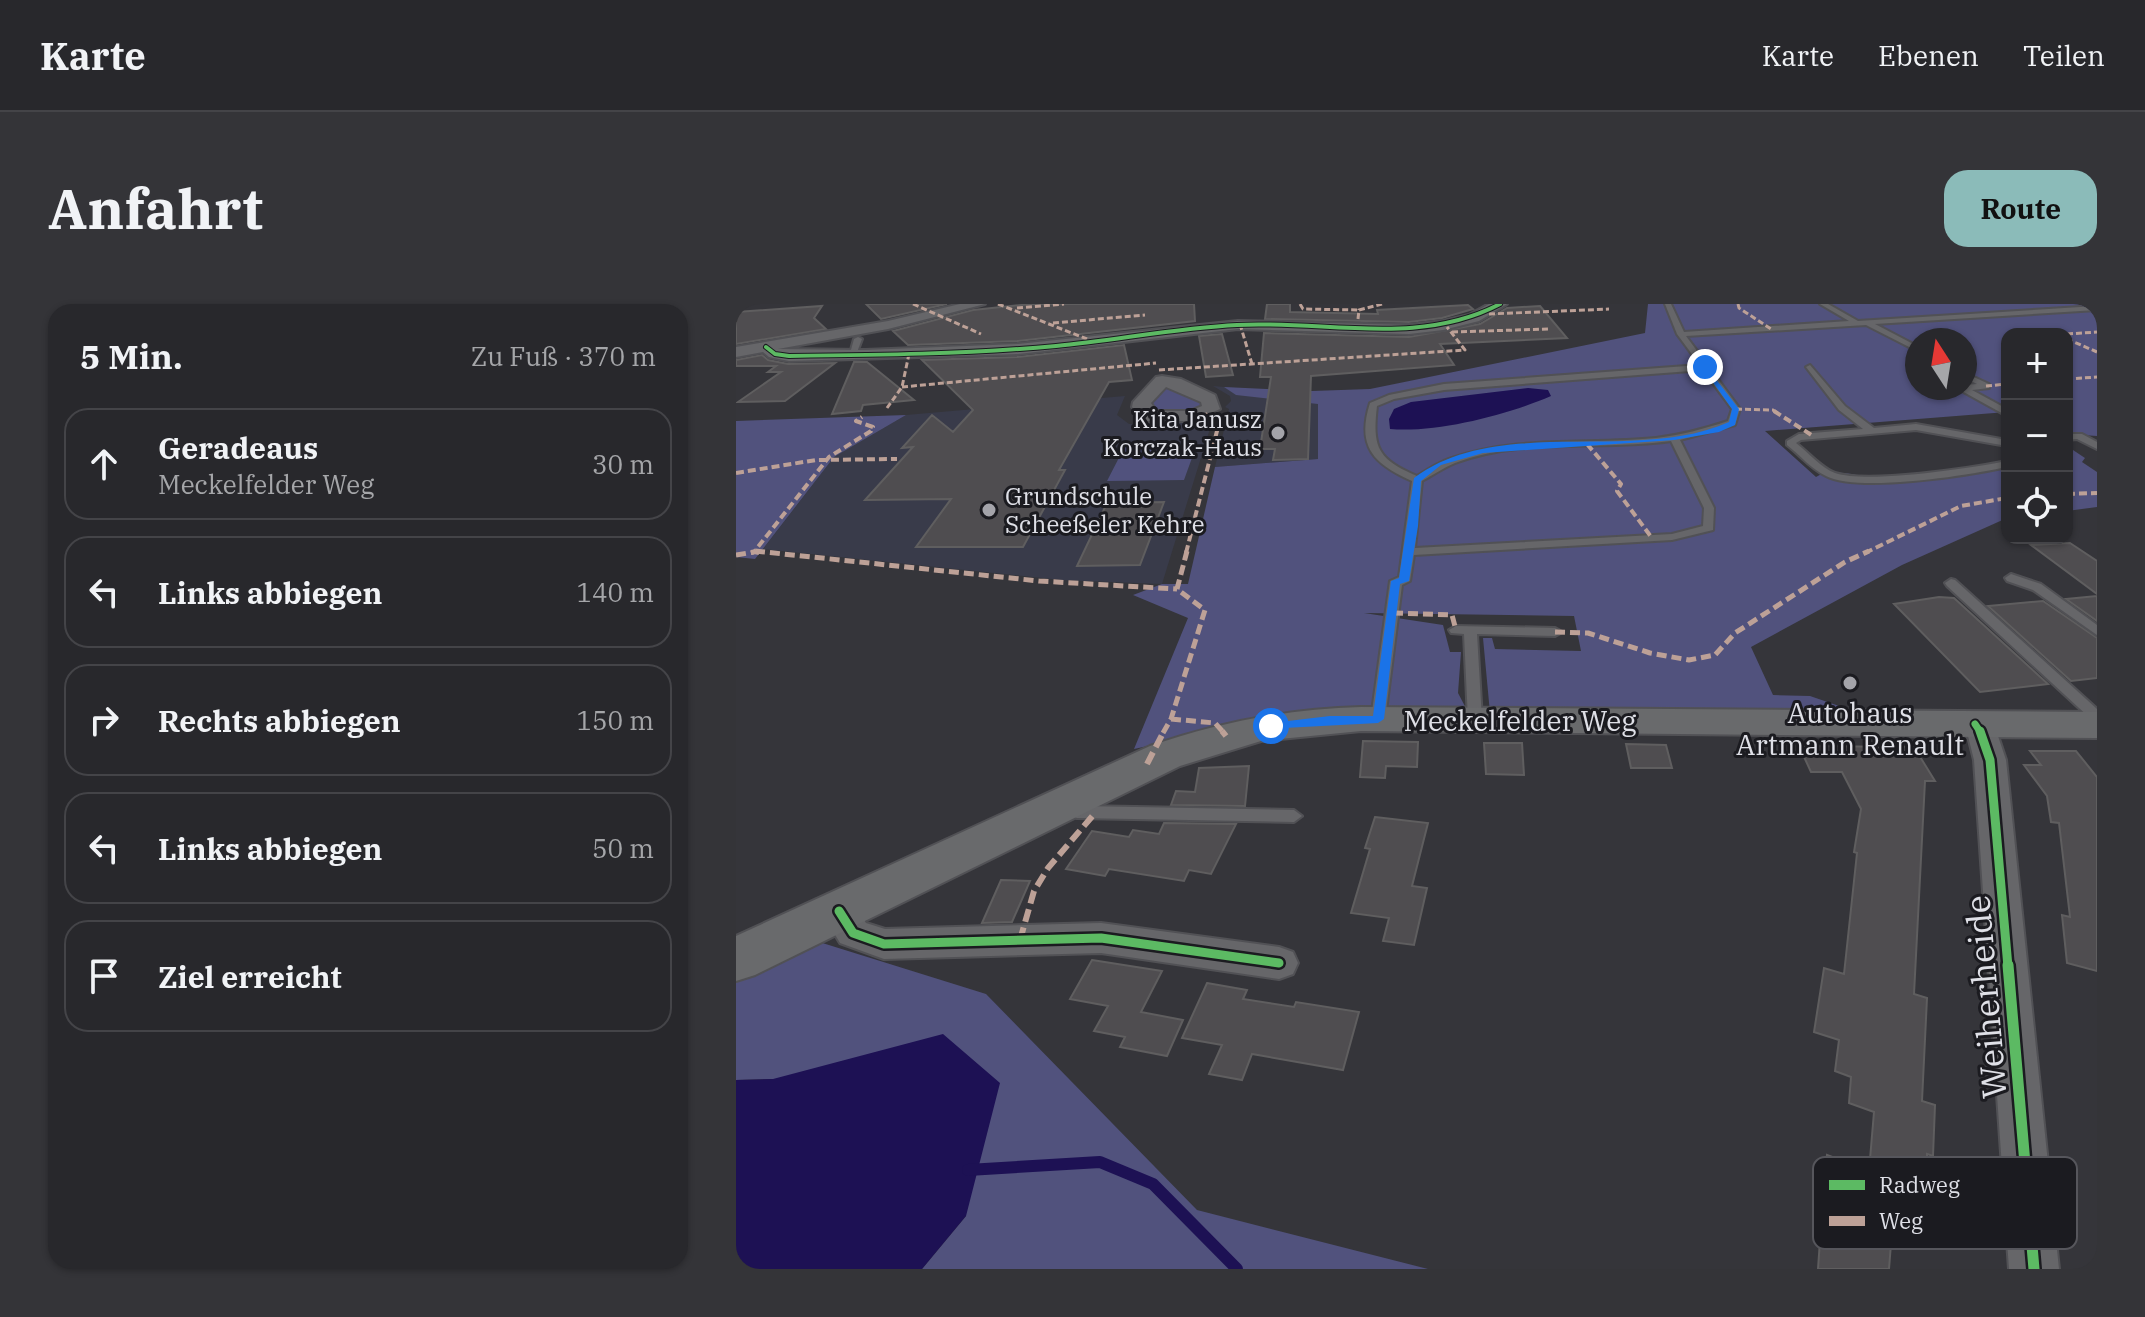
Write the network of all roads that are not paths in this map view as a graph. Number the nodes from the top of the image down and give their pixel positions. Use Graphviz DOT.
graph roads {
  1 [pos="978,304"];
  2 [pos="1246,304"];
  3 [pos="1500,304"];
  4 [pos="1668,304"];
  5 [pos="1823,304"];
  6 [pos="1981,304"];
  7 [pos="2052,304"];
  8 [pos="2067,310"];
  9 [pos="2097,310"];
  10 [pos="2005,314"];
  11 [pos="1857,323"];
  12 [pos="1867,323"];
  13 [pos="1240,324"];
  14 [pos="1681,334"];
  15 [pos="1147,335"];
  16 [pos="1905,343"];
  17 [pos="766,347"];
  18 [pos="736,352"];
  19 [pos="1705,367"];
  20 [pos="1810,367"];
  21 [pos="1162,381"];
  22 [pos="1977,396"];
  23 [pos="2001,410"];
  24 [pos="1871,430"];
  25 [pos="2097,435"];
  26 [pos="2073,436"];
  27 [pos="2079,436"];
  28 [pos="1674,438"];
  29 [pos="2001,443"];
  30 [pos="2097,446"];
  31 [pos="2001,465"];
  32 [pos="1417,480"];
  33 [pos="1409,552"];
  34 [pos="2011,578"];
  35 [pos="1951,583"];
  36 [pos="2097,631"];
  37 [pos="1555,632"];
  38 [pos="2097,717"];
  39 [pos="1378,719"];
  40 [pos="1475,720"];
  41 [pos="1975,724"];
  42 [pos="2097,725"];
  43 [pos="1065,802"];
  44 [pos="1294,816"];
  45 [pos="839,911"];
  46 [pos="736,960"];
  47 [pos="1279,963"];
  48 [pos="2024,1157"];
  49 [pos="2032,1249"];
  50 [pos="2034,1269"];
  1 -- 17 [label="street"];
  2 -- 13 [label="street"];
  3 -- 13 [label="street"];
  4 -- 14 [label="lane"];
  5 -- 11 [label="lane"];
  6 -- 10 [label="lane"];
  7 -- 8 [label="lane"];
  8 -- 9 [label="lane"];
  8 -- 10 [label="lane"];
  10 -- 12 [label="lane"];
  11 -- 12 [label="lane"];
  11 -- 14 [label="lane"];
  12 -- 16 [label="lane"];
  13 -- 15 [label="street"];
  14 -- 19 [label="lane"];
  15 -- 17 [label="street"];
  15 -- 21 [label="street"];
  17 -- 18 [label="street"];
  19 -- 28 [label="lane"];
  19 -- 32 [label="lane"];
  20 -- 24 [label="lane"];
  22 -- 23 [label="lane"];
  24 -- 29 [label="lane"];
  24 -- 31 [label="lane"];
  25 -- 27 [label="lane"];
  26 -- 27 [label="lane"];
  27 -- 30 [label="lane"];
  28 -- 32 [label="lane"];
  28 -- 33 [label="lane"];
  32 -- 33 [label="lane"];
  33 -- 39 [label="lane"];
  34 -- 36 [label="lane"];
  35 -- 38 [label="lane"];
  37 -- 40 [label="lane"];
  39 -- 40 [label="main road, Meckelfelder Weg"];
  39 -- 43 [label="main road, Meckelfelder Weg"];
  40 -- 41 [label="main road, Meckelfelder Weg"];
  41 -- 42 [label="main road, Meckelfelder Weg"];
  41 -- 48 [label="street, Weiherheide"];
  43 -- 44 [label="lane"];
  43 -- 45 [label="main road, Meckelfelder Weg"];
  45 -- 46 [label="main road, Meckelfelder Weg"];
  45 -- 47 [label="street"];
  49 -- 50 [label="street, Weiherheide"];
}
